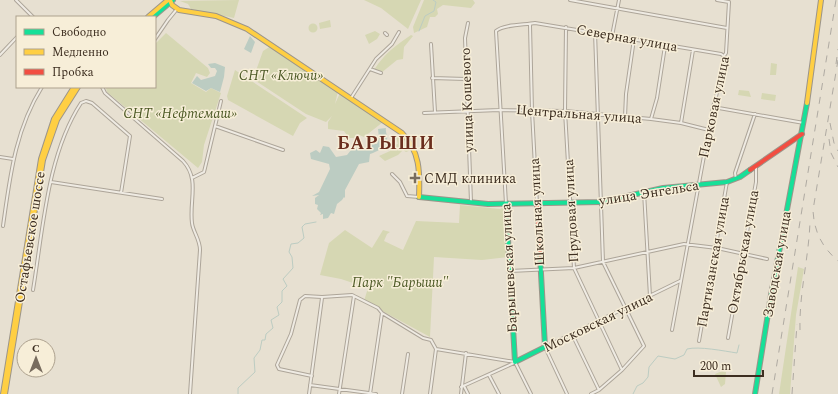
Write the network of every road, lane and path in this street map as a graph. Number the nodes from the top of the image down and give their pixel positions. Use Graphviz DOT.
graph roads {
  1 [pos="16,0"];
  2 [pos="570,0"];
  3 [pos="619,0"];
  4 [pos="717,0"];
  5 [pos="821,0"];
  6 [pos="170,1"];
  7 [pos="617,8"];
  8 [pos="177,9"];
  9 [pos="32,16"];
  10 [pos="149,16"];
  11 [pos="155,16"];
  12 [pos="468,22"];
  13 [pos="530,25"];
  14 [pos="566,27"];
  15 [pos="727,28"];
  16 [pos="496,31"];
  17 [pos="399,32"];
  18 [pos="595,32"];
  19 [pos="612,36"];
  20 [pos="16,38"];
  21 [pos="156,38"];
  22 [pos="391,38"];
  23 [pos="634,39"];
  24 [pos="394,40"];
  25 [pos="431,44"];
  26 [pos="666,45"];
  27 [pos="694,50"];
  28 [pos="0,55"];
  29 [pos="724,56"];
  30 [pos="370,69"];
  31 [pos="382,73"];
  32 [pos="432,78"];
  33 [pos="466,79"];
  34 [pos="41,88"];
  35 [pos="73,88"];
  36 [pos="77,88"];
  37 [pos="102,88"];
  38 [pos="351,98"];
  39 [pos="221,101"];
  40 [pos="713,107"];
  41 [pos="500,110"];
  42 [pos="532,111"];
  43 [pos="565,111"];
  44 [pos="424,112"];
  45 [pos="435,112"];
  46 [pos="467,112"];
  47 [pos="597,114"];
  48 [pos="756,114"];
  49 [pos="625,117"];
  50 [pos="651,119"];
  51 [pos="681,123"];
  52 [pos="804,123"];
  53 [pos="215,126"];
  54 [pos="708,130"];
  55 [pos="802,134"];
  56 [pos="283,150"];
  57 [pos="0,157"];
  58 [pos="13,160"];
  59 [pos="756,165"];
  60 [pos="392,174"];
  61 [pos="192,178"];
  62 [pos="736,179"];
  63 [pos="51,182"];
  64 [pos="727,182"];
  65 [pos="698,185"];
  66 [pos="644,192"];
  67 [pos="121,193"];
  68 [pos="419,197"];
  69 [pos="162,199"];
  70 [pos="471,202"];
  71 [pos="571,202"];
  72 [pos="601,202"];
  73 [pos="506,204"];
  74 [pos="537,204"];
  75 [pos="3,226"];
  76 [pos="688,244"];
  77 [pos="717,248"];
  78 [pos="649,252"];
  79 [pos="743,253"];
  80 [pos="766,259"];
  81 [pos="603,262"];
  82 [pos="574,268"];
  83 [pos="540,270"];
  84 [pos="510,271"];
  85 [pos="680,281"];
  86 [pos="33,290"];
  87 [pos="354,296"];
  88 [pos="650,296"];
  89 [pos="322,298"];
  90 [pos="626,308"];
  91 [pos="382,313"];
  92 [pos="598,322"];
  93 [pos="672,330"];
  94 [pos="572,334"];
  95 [pos="728,338"];
  96 [pos="699,340"];
  97 [pos="545,347"];
  98 [pos="436,349"];
  99 [pos="466,353"];
  100 [pos="408,354"];
  101 [pos="515,362"];
  102 [pos="622,370"];
  103 [pos="489,375"];
  104 [pos="312,376"];
  105 [pos="310,385"];
  106 [pos="463,386"];
  107 [pos="339,389"];
  108 [pos="599,390"];
  109 [pos="4,394"];
  110 [pos="190,394"];
  111 [pos="309,394"];
  112 [pos="339,394"];
  113 [pos="370,394"];
  114 [pos="376,394"];
  115 [pos="402,394"];
  116 [pos="430,394"];
  117 [pos="461,394"];
  118 [pos="468,394"];
  119 [pos="499,394"];
  120 [pos="531,394"];
  121 [pos="567,394"];
  122 [pos="591,394"];
  123 [pos="755,394"];
  1 -- 9 [label="street"];
  2 -- 7 [label="street"];
  3 -- 7 [label="street"];
  4 -- 15 [label="street, Парковая улица"];
  5 -- 52 [label="street, Заводская улица"];
  6 -- 8 [label="street"];
  6 -- 10 [label="street"];
  6 -- 11 [label="street"];
  7 -- 15 [label="street"];
  7 -- 19 [label="street"];
  8 -- 21 [label="street"];
  8 -- 38 [label="street"];
  12 -- 33 [label="street, улица Кошевого"];
  13 -- 14 [label="street, Северная улица"];
  13 -- 16 [label="street, Северная улица"];
  13 -- 42 [label="street, Школьная улица"];
  14 -- 18 [label="street, Северная улица"];
  14 -- 43 [label="street, Прудовая улица"];
  15 -- 29 [label="street, Парковая улица"];
  16 -- 41 [label="street, Барышевская улица"];
  17 -- 24 [label="street"];
  18 -- 19 [label="street, Северная улица"];
  18 -- 47 [label="street"];
  19 -- 23 [label="street, Северная улица"];
  20 -- 28 [label="street"];
  22 -- 24 [label="street"];
  23 -- 26 [label="street, Северная улица"];
  23 -- 49 [label="street"];
  24 -- 30 [label="street"];
  25 -- 32 [label="street"];
  26 -- 27 [label="street, Северная улица"];
  26 -- 50 [label="street"];
  27 -- 29 [label="street, Северная улица"];
  27 -- 51 [label="street"];
  29 -- 40 [label="street, Парковая улица"];
  30 -- 31 [label="street"];
  30 -- 38 [label="street"];
  32 -- 33 [label="street"];
  32 -- 45 [label="street"];
  33 -- 46 [label="street, улица Кошевого"];
  34 -- 58 [label="street"];
  35 -- 109 [label="street, Остафьевское шоссе"];
  36 -- 109 [label="street, Остафьевское шоссе"];
  37 -- 61 [label="street"];
  38 -- 68 [label="street"];
  39 -- 53 [label="street"];
  40 -- 48 [label="street"];
  40 -- 54 [label="street, Парковая улица"];
  41 -- 42 [label="street, Центральная улица"];
  41 -- 46 [label="street, Центральная улица"];
  41 -- 73 [label="street, Барышевская улица"];
  42 -- 43 [label="street, Центральная улица"];
  42 -- 74 [label="street, Школьная улица"];
  43 -- 47 [label="street, Центральная улица"];
  43 -- 71 [label="street, Прудовая улица"];
  44 -- 45 [label="street, Центральная улица"];
  45 -- 46 [label="street, Центральная улица"];
  46 -- 70 [label="street, улица Кошевого"];
  47 -- 49 [label="street, Центральная улица"];
  47 -- 72 [label="street"];
  48 -- 52 [label="street"];
  48 -- 62 [label="street, Партизанская улица"];
  49 -- 50 [label="street, Центральная улица"];
  50 -- 51 [label="street, Центральная улица"];
  51 -- 54 [label="street, Центральная улица"];
  52 -- 55 [label="street, Заводская улица"];
  53 -- 56 [label="street"];
  53 -- 61 [label="street"];
  54 -- 65 [label="street, Парковая улица"];
  55 -- 59 [label="street, улица Энгельса"];
  55 -- 123 [label="street, Заводская улица"];
  57 -- 58 [label="street"];
  58 -- 75 [label="street"];
  59 -- 62 [label="street, улица Энгельса"];
  59 -- 79 [label="street, Октябрьская улица"];
  60 -- 68 [label="street, улица Энгельса"];
  61 -- 110 [label="street"];
  62 -- 64 [label="street, улица Энгельса"];
  63 -- 67 [label="street"];
  63 -- 67 [label="street"];
  63 -- 86 [label="street"];
  64 -- 65 [label="street, улица Энгельса"];
  64 -- 77 [label="street, Партизанская улица"];
  65 -- 66 [label="street, улица Энгельса"];
  65 -- 76 [label="street, Парковая улица"];
  66 -- 72 [label="street, улица Энгельса"];
  66 -- 78 [label="street"];
  67 -- 69 [label="street"];
  68 -- 70 [label="street, улица Энгельса"];
  70 -- 73 [label="street, улица Энгельса"];
  71 -- 72 [label="street, улица Энгельса"];
  71 -- 74 [label="street, улица Энгельса"];
  71 -- 82 [label="street, Прудовая улица"];
  72 -- 81 [label="street"];
  73 -- 74 [label="street, улица Энгельса"];
  73 -- 84 [label="street, Барышевская улица"];
  74 -- 83 [label="street, Школьная улица"];
  76 -- 77 [label="street"];
  76 -- 78 [label="street"];
  76 -- 85 [label="street, Парковая улица"];
  77 -- 79 [label="street"];
  77 -- 96 [label="street, Партизанская улица"];
  78 -- 81 [label="street"];
  78 -- 88 [label="street"];
  79 -- 80 [label="street"];
  79 -- 95 [label="street, Октябрьская улица"];
  81 -- 82 [label="street"];
  81 -- 90 [label="street"];
  82 -- 83 [label="street"];
  82 -- 92 [label="street, Прудовая улица"];
  83 -- 84 [label="street"];
  83 -- 97 [label="street, Школьная улица"];
  84 -- 101 [label="street, Барышевская улица"];
  85 -- 88 [label="street, Московская улица"];
  85 -- 93 [label="street, Парковая улица"];
  87 -- 89 [label="street"];
  87 -- 91 [label="street"];
  87 -- 107 [label="street"];
  88 -- 90 [label="street, Московская улица"];
  89 -- 104 [label="street"];
  89 -- 104 [label="street"];
  90 -- 92 [label="street, Московская улица"];
  90 -- 102 [label="street"];
  91 -- 98 [label="street"];
  91 -- 113 [label="street"];
  92 -- 94 [label="street, Московская улица"];
  92 -- 102 [label="street, Прудовая улица"];
  94 -- 97 [label="street, Московская улица"];
  94 -- 108 [label="street"];
  97 -- 101 [label="street, Московская улица"];
  97 -- 121 [label="street, Школьная улица"];
  98 -- 99 [label="street"];
  98 -- 116 [label="street"];
  99 -- 101 [label="street"];
  99 -- 106 [label="street"];
  100 -- 115 [label="street"];
  101 -- 103 [label="street"];
  101 -- 120 [label="street"];
  102 -- 108 [label="street"];
  103 -- 106 [label="street"];
  103 -- 119 [label="street"];
  104 -- 105 [label="street"];
  105 -- 107 [label="street"];
  105 -- 111 [label="street"];
  106 -- 117 [label="street"];
  106 -- 118 [label="street"];
  107 -- 112 [label="street"];
  107 -- 113 [label="street"];
  108 -- 122 [label="street"];
  113 -- 114 [label="street"];
}
